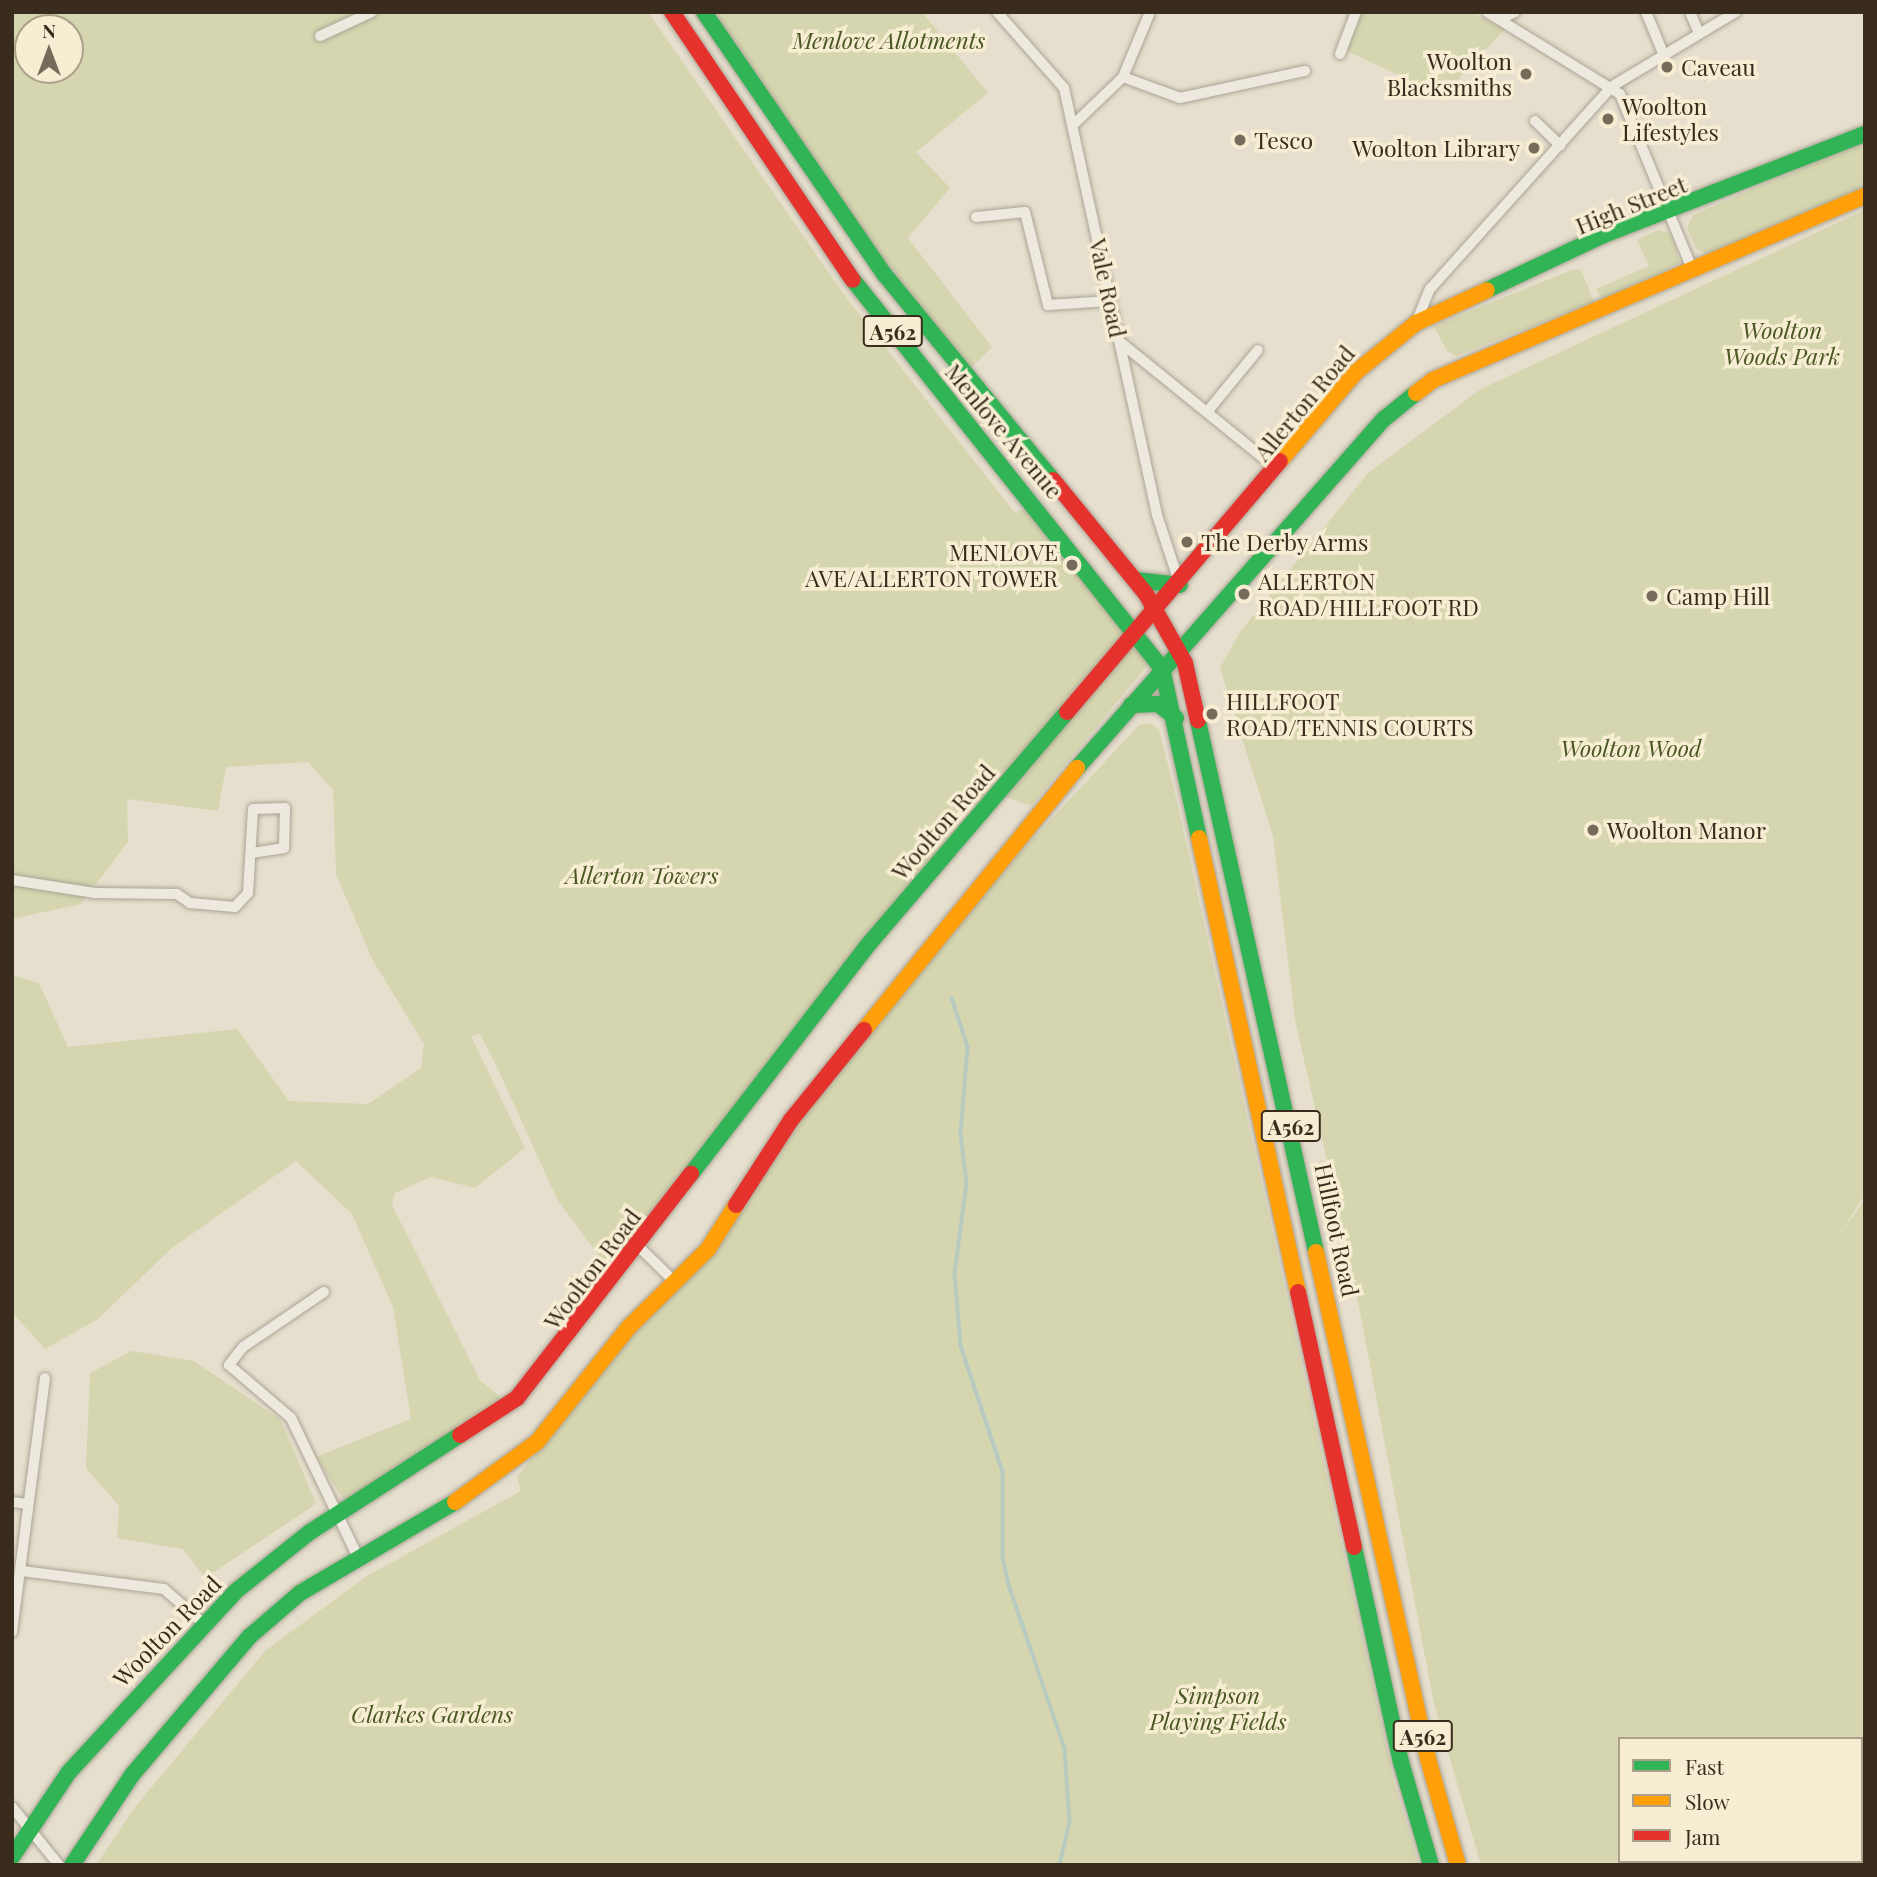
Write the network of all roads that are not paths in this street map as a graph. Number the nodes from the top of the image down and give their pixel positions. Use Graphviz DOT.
graph roads {
  1 [pos="372,12"];
  2 [pos="672,12"];
  3 [pos="704,12"];
  4 [pos="1150,12"];
  5 [pos="1356,12"];
  6 [pos="1487,12"];
  7 [pos="1515,12"];
  8 [pos="1646,12"];
  9 [pos="1690,12"];
  10 [pos="1736,12"];
  11 [pos="1003,14"];
  12 [pos="1501,19"];
  13 [pos="1698,32"];
  14 [pos="320,36"];
  15 [pos="1662,52"];
  16 [pos="1339,54"];
  17 [pos="1305,71"];
  18 [pos="1123,77"];
  19 [pos="1611,87"];
  20 [pos="1535,121"];
  21 [pos="1073,125"];
  22 [pos="1865,134"];
  23 [pos="1560,145"];
  24 [pos="1865,195"];
  25 [pos="1673,213"];
  26 [pos="976,217"];
  27 [pos="1692,269"];
  28 [pos="1110,301"];
  29 [pos="1416,323"];
  30 [pos="1120,342"];
  31 [pos="1258,350"];
  32 [pos="1207,412"];
  33 [pos="1277,470"];
  34 [pos="1135,580"];
  35 [pos="1180,584"];
  36 [pos="1158,610"];
  37 [pos="1138,632"];
  38 [pos="1179,648"];
  39 [pos="1162,668"];
  40 [pos="1130,705"];
  41 [pos="1177,719"];
  42 [pos="250,853"];
  43 [pos="12,880"];
  44 [pos="638,1246"];
  45 [pos="675,1282"];
  46 [pos="324,1292"];
  47 [pos="44,1378"];
  48 [pos="12,1502"];
  49 [pos="27,1504"];
  50 [pos="336,1516"];
  51 [pos="358,1557"];
  52 [pos="22,1571"];
  53 [pos="203,1623"];
  54 [pos="12,1632"];
  55 [pos="12,1807"];
  56 [pos="30,1825"];
  57 [pos="12,1857"];
  58 [pos="59,1865"];
  59 [pos="72,1865"];
  60 [pos="1431,1865"];
  61 [pos="1458,1865"];
  1 -- 14 [label="street"];
  2 -- 37 [label="main road, Menlove Avenue / A562"];
  3 -- 34 [label="main road, Menlove Avenue / A562"];
  4 -- 18 [label="street"];
  5 -- 16 [label="street"];
  6 -- 12 [label="street"];
  7 -- 12 [label="street"];
  8 -- 15 [label="street"];
  9 -- 13 [label="street"];
  10 -- 13 [label="street, Allerton Road"];
  11 -- 21 [label="street, Vale Road"];
  12 -- 19 [label="street"];
  13 -- 15 [label="street, Allerton Road"];
  15 -- 19 [label="street, Allerton Road"];
  17 -- 18 [label="street"];
  18 -- 21 [label="street"];
  19 -- 23 [label="street, Allerton Road"];
  19 -- 25 [label="street"];
  20 -- 23 [label="street"];
  21 -- 28 [label="street, Vale Road"];
  22 -- 25 [label="main road, High Street"];
  23 -- 29 [label="street, Allerton Road"];
  24 -- 27 [label="main road"];
  25 -- 27 [label="street"];
  25 -- 29 [label="main road, High Street"];
  26 -- 28 [label="street"];
  27 -- 38 [label="main road"];
  28 -- 30 [label="street, Vale Road"];
  29 -- 33 [label="main road, Allerton Road"];
  30 -- 32 [label="street"];
  30 -- 35 [label="street, Vale Road"];
  31 -- 32 [label="street"];
  32 -- 33 [label="street"];
  33 -- 35 [label="main road, Allerton Road"];
  34 -- 35 [label="main road"];
  34 -- 36 [label="main road, Menlove Avenue / A562"];
  35 -- 36 [label="main road, Allerton Road"];
  36 -- 37 [label="main road, Woolton Road"];
  36 -- 38 [label="main road, Hillfoot Road / A562"];
  37 -- 39 [label="main road, Menlove Avenue / A562"];
  37 -- 44 [label="main road, Woolton Road"];
  38 -- 39 [label="main road"];
  38 -- 61 [label="main road, Hillfoot Road / A562"];
  39 -- 40 [label="main road"];
  39 -- 41 [label="main road, A562"];
  40 -- 41 [label="main road"];
  40 -- 45 [label="main road"];
  41 -- 60 [label="main road, A562"];
  42 -- 42 [label="street"];
  42 -- 43 [label="street"];
  44 -- 45 [label="street"];
  44 -- 50 [label="main road, Woolton Road"];
  45 -- 51 [label="main road"];
  46 -- 50 [label="street"];
  47 -- 49 [label="street"];
  48 -- 49 [label="street"];
  49 -- 52 [label="street"];
  50 -- 51 [label="street"];
  50 -- 53 [label="main road, Woolton Road"];
  51 -- 59 [label="main road"];
  52 -- 53 [label="street"];
  52 -- 54 [label="street"];
  53 -- 56 [label="main road, Woolton Road"];
  55 -- 56 [label="street"];
  56 -- 57 [label="main road, Woolton Road"];
  56 -- 58 [label="street"];
}
